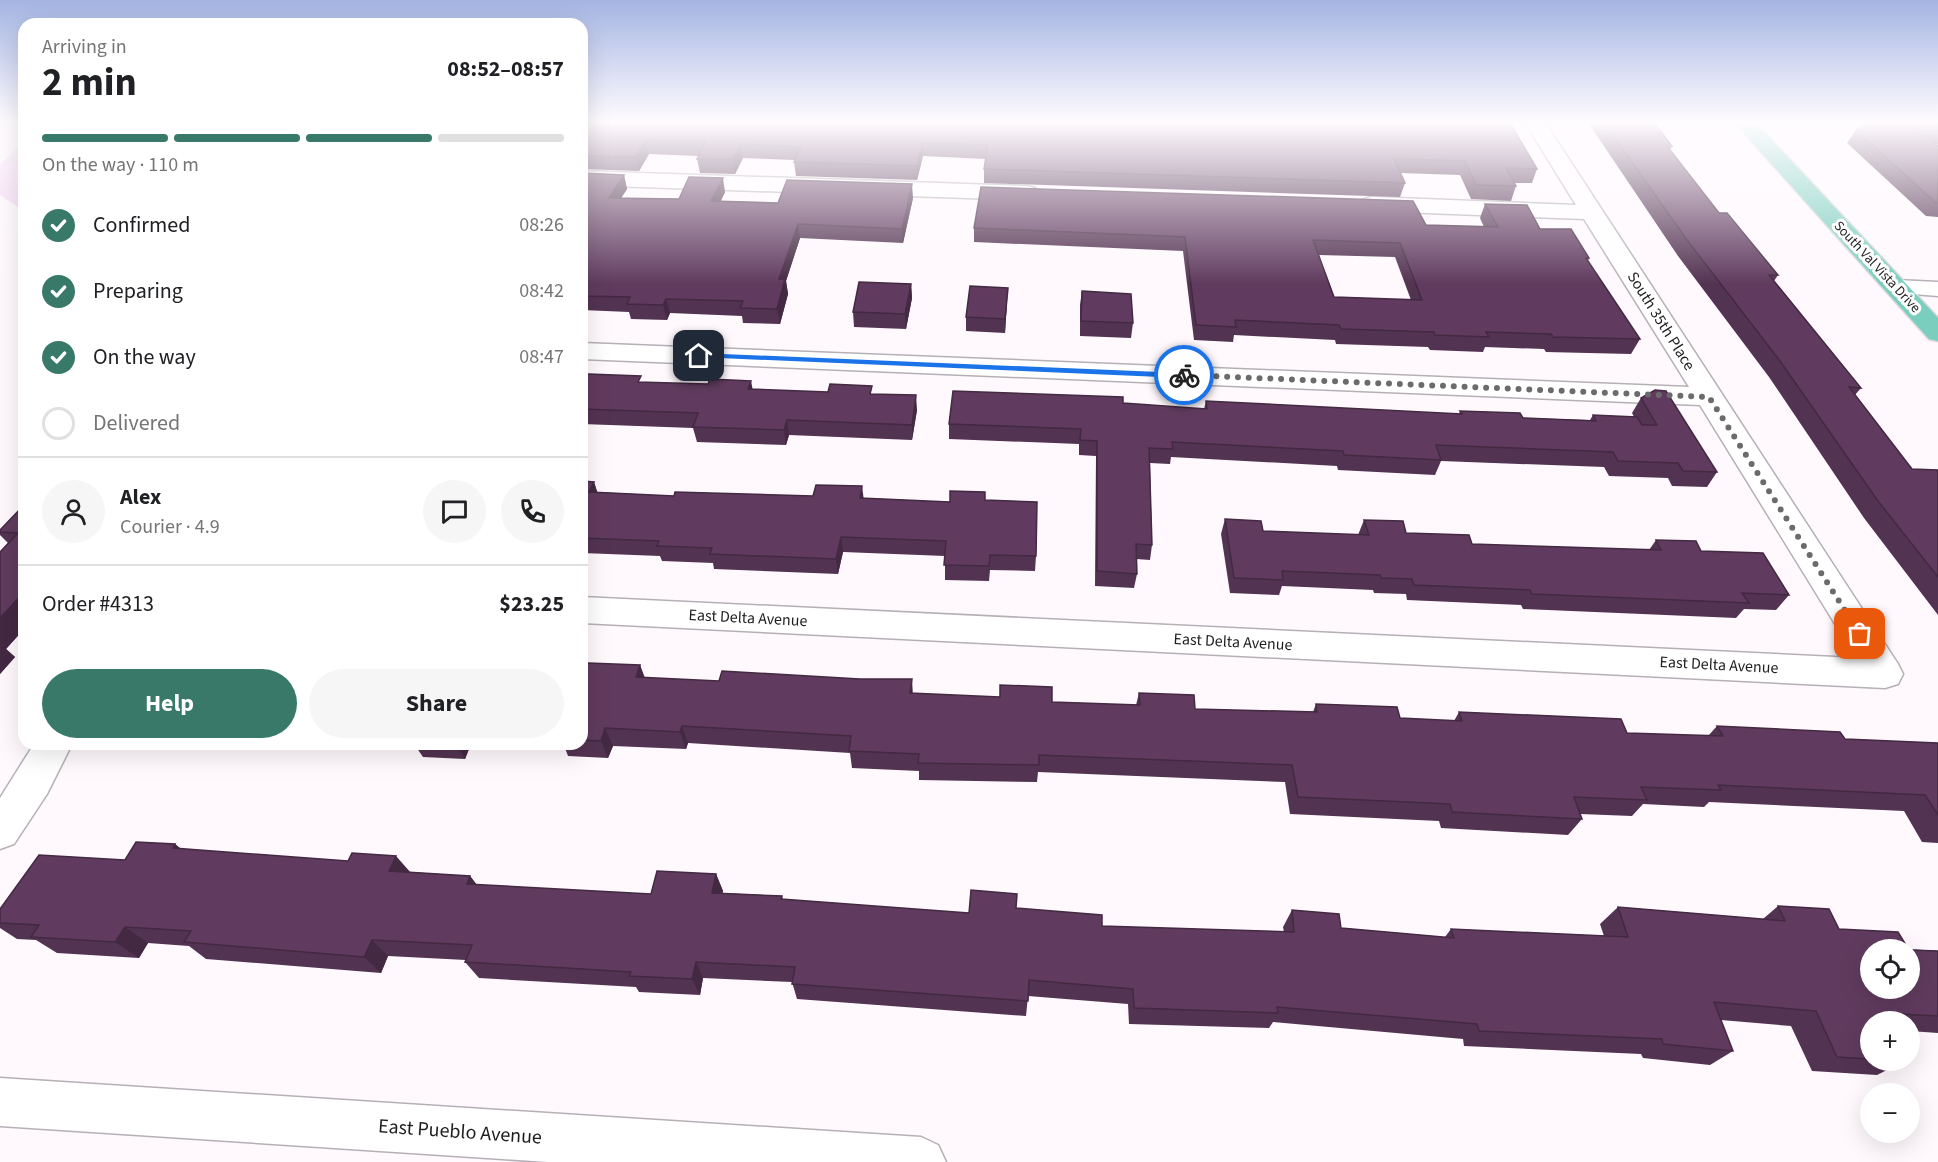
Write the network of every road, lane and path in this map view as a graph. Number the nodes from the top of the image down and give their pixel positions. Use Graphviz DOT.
graph roads {
  1 [pos="1569,175"];
  2 [pos="1793,175"];
  3 [pos="588,178"];
  4 [pos="1046,193"];
  5 [pos="1354,204"];
  6 [pos="1592,212"];
  7 [pos="1896,287"];
  8 [pos="1938,289"];
  9 [pos="1938,333"];
  10 [pos="588,351"];
  11 [pos="1709,397"];
  12 [pos="588,610"];
  13 [pos="1885,674"];
  14 [pos="50,750"];
  15 [pos="0,831"];
  16 [pos="0,1102"];
  17 [pos="921,1162"];
  1 -- 6 [label="street, South 35th Place"];
  2 -- 7 [label="main road, South Val Vista Drive"];
  3 -- 4 [label="street"];
  5 -- 6 [label="street"];
  6 -- 11 [label="street, South 35th Place"];
  7 -- 8 [label="street"];
  7 -- 9 [label="main road, South Val Vista Drive"];
  10 -- 11 [label="street"];
  11 -- 13 [label="street, South 35th Place"];
  12 -- 13 [label="street, East Delta Avenue"];
  14 -- 15 [label="street"];
  16 -- 17 [label="street, East Pueblo Avenue"];
}
